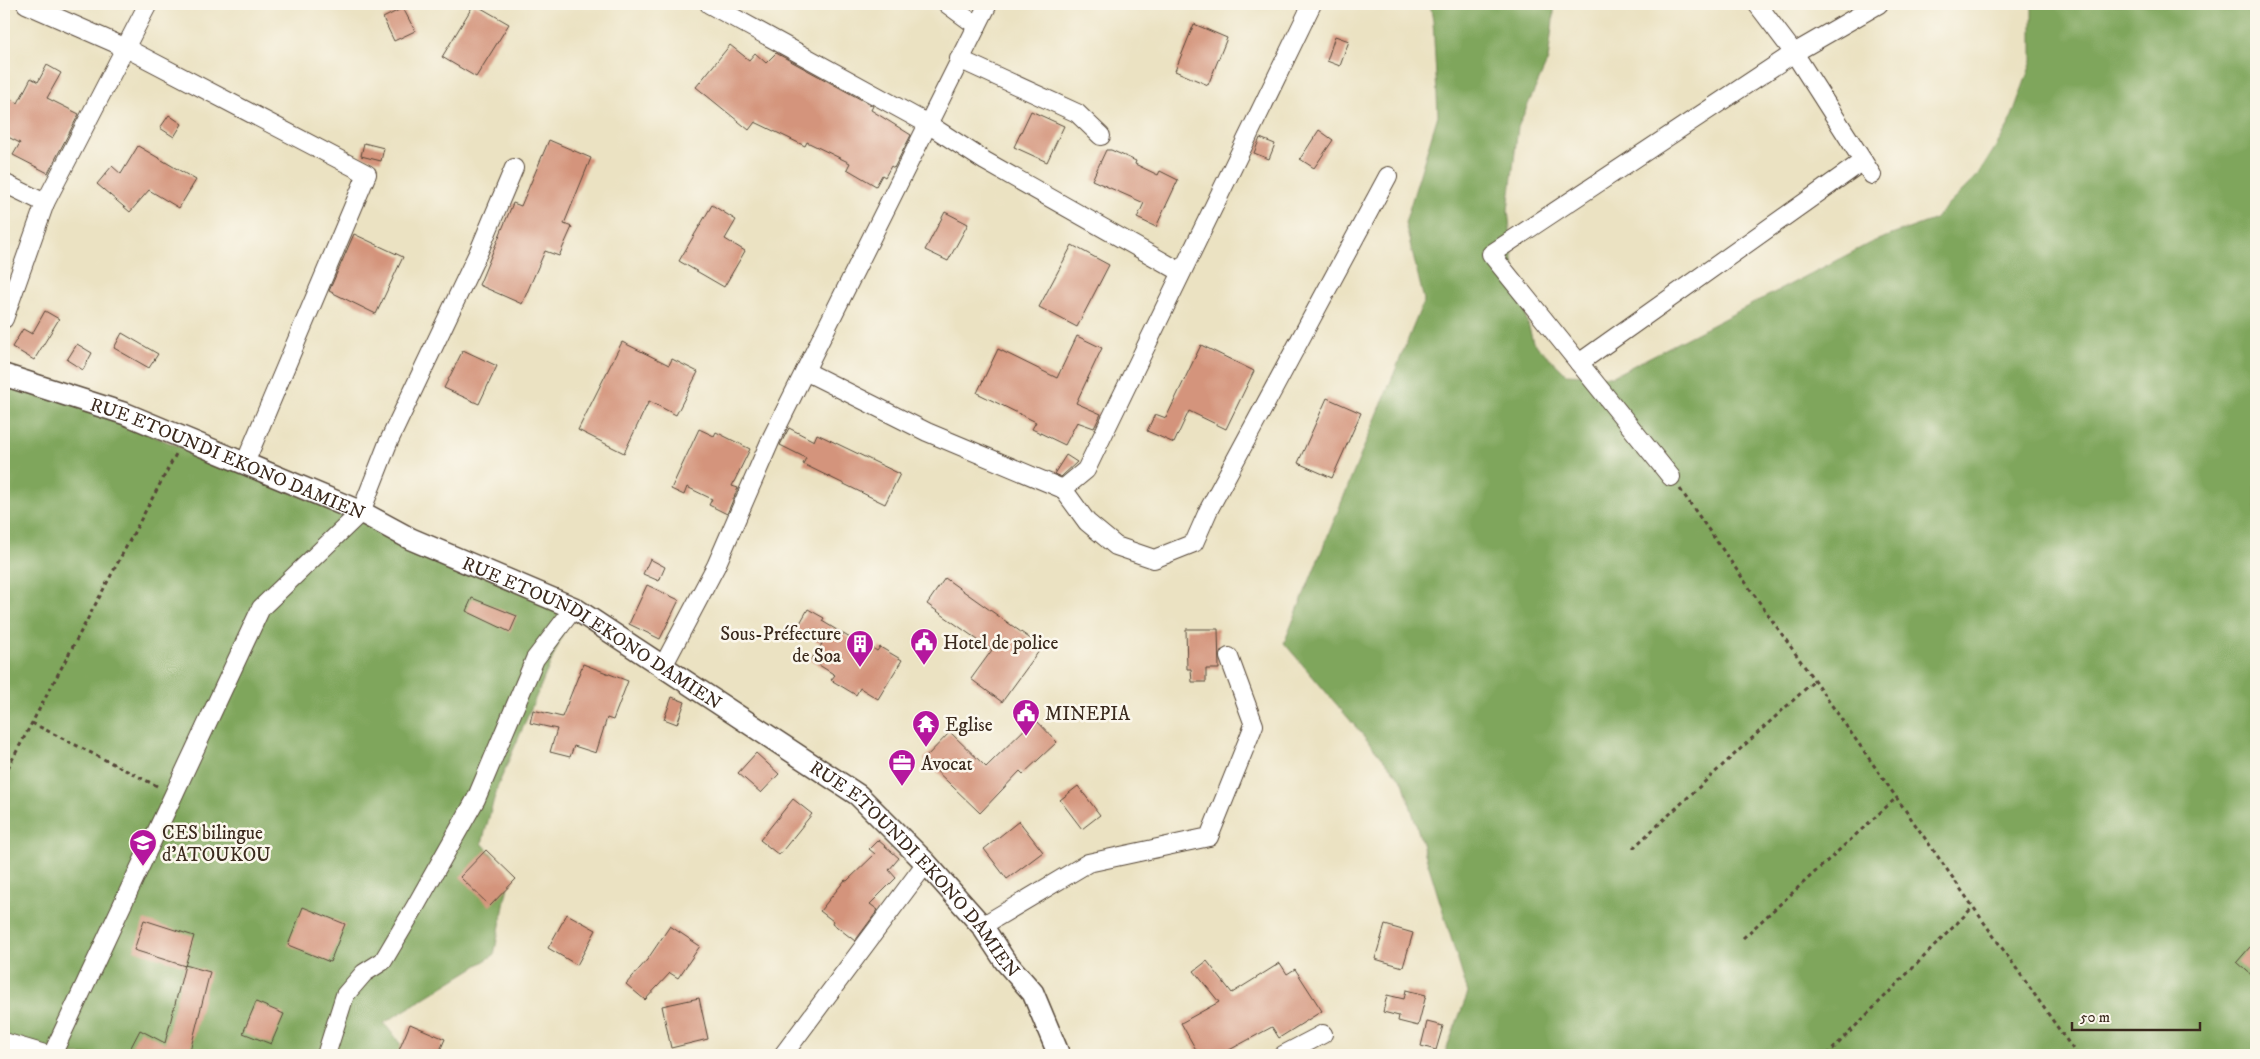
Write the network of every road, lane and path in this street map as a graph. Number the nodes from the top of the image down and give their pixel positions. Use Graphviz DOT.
graph roads {
  1 [pos="26,4"];
  2 [pos="148,4"];
  3 [pos="709,4"];
  4 [pos="947,4"];
  5 [pos="988,4"];
  6 [pos="1312,4"];
  7 [pos="1757,4"];
  8 [pos="1879,4"];
  9 [pos="977,26"];
  10 [pos="124,47"];
  11 [pos="1794,53"];
  12 [pos="959,59"];
  13 [pos="928,124"];
  14 [pos="1101,136"];
  15 [pos="514,168"];
  16 [pos="1388,176"];
  17 [pos="4,183"];
  18 [pos="45,203"];
  19 [pos="1181,272"];
  20 [pos="4,319"];
  21 [pos="1579,363"];
  22 [pos="805,371"];
  23 [pos="4,375"];
  24 [pos="185,438"];
  25 [pos="245,463"];
  26 [pos="1671,476"];
  27 [pos="1063,489"];
  28 [pos="361,512"];
  29 [pos="574,608"];
  30 [pos="1229,657"];
  31 [pos="662,668"];
  32 [pos="1814,681"];
  33 [pos="32,723"];
  34 [pos="4,776"];
  35 [pos="174,794"];
  36 [pos="1896,798"];
  37 [pos="1633,848"];
  38 [pos="926,862"];
  39 [pos="1973,907"];
  40 [pos="982,926"];
  41 [pos="1743,938"];
  42 [pos="1324,1034"];
  43 [pos="4,1042"];
  44 [pos="48,1055"];
  45 [pos="52,1055"];
  46 [pos="326,1055"];
  47 [pos="783,1055"];
  48 [pos="1059,1055"];
  49 [pos="1284,1055"];
  50 [pos="1827,1055"];
  51 [pos="2077,1055"];
  1 -- 10 [label="street"];
  2 -- 10 [label="street"];
  3 -- 13 [label="street"];
  4 -- 9 [label="street"];
  5 -- 9 [label="street"];
  6 -- 19 [label="street"];
  7 -- 11 [label="street"];
  8 -- 11 [label="street"];
  9 -- 12 [label="street"];
  10 -- 18 [label="street"];
  10 -- 25 [label="street"];
  11 -- 21 [label="street"];
  11 -- 21 [label="street"];
  12 -- 13 [label="street"];
  12 -- 14 [label="street"];
  13 -- 19 [label="street"];
  13 -- 22 [label="street"];
  15 -- 28 [label="street"];
  16 -- 27 [label="street"];
  17 -- 18 [label="street"];
  18 -- 20 [label="street"];
  19 -- 27 [label="street"];
  21 -- 26 [label="street"];
  22 -- 27 [label="street"];
  22 -- 31 [label="street"];
  23 -- 24 [label="street, RUE ETOUNDI EKONO DAMIEN"];
  24 -- 25 [label="street, RUE ETOUNDI EKONO DAMIEN"];
  24 -- 33 [label="path"];
  25 -- 28 [label="street, RUE ETOUNDI EKONO DAMIEN"];
  26 -- 32 [label="path"];
  28 -- 29 [label="street, RUE ETOUNDI EKONO DAMIEN"];
  28 -- 35 [label="street"];
  29 -- 31 [label="street, RUE ETOUNDI EKONO DAMIEN"];
  29 -- 46 [label="street"];
  30 -- 40 [label="street"];
  31 -- 38 [label="street, RUE ETOUNDI EKONO DAMIEN"];
  32 -- 36 [label="path"];
  32 -- 37 [label="path"];
  33 -- 34 [label="path"];
  33 -- 35 [label="path"];
  35 -- 45 [label="street"];
  36 -- 39 [label="path"];
  36 -- 41 [label="path"];
  38 -- 40 [label="street, RUE ETOUNDI EKONO DAMIEN"];
  38 -- 47 [label="street"];
  39 -- 50 [label="path"];
  39 -- 51 [label="path"];
  40 -- 48 [label="street, RUE ETOUNDI EKONO DAMIEN"];
  42 -- 49 [label="street"];
  43 -- 44 [label="street"];
}
